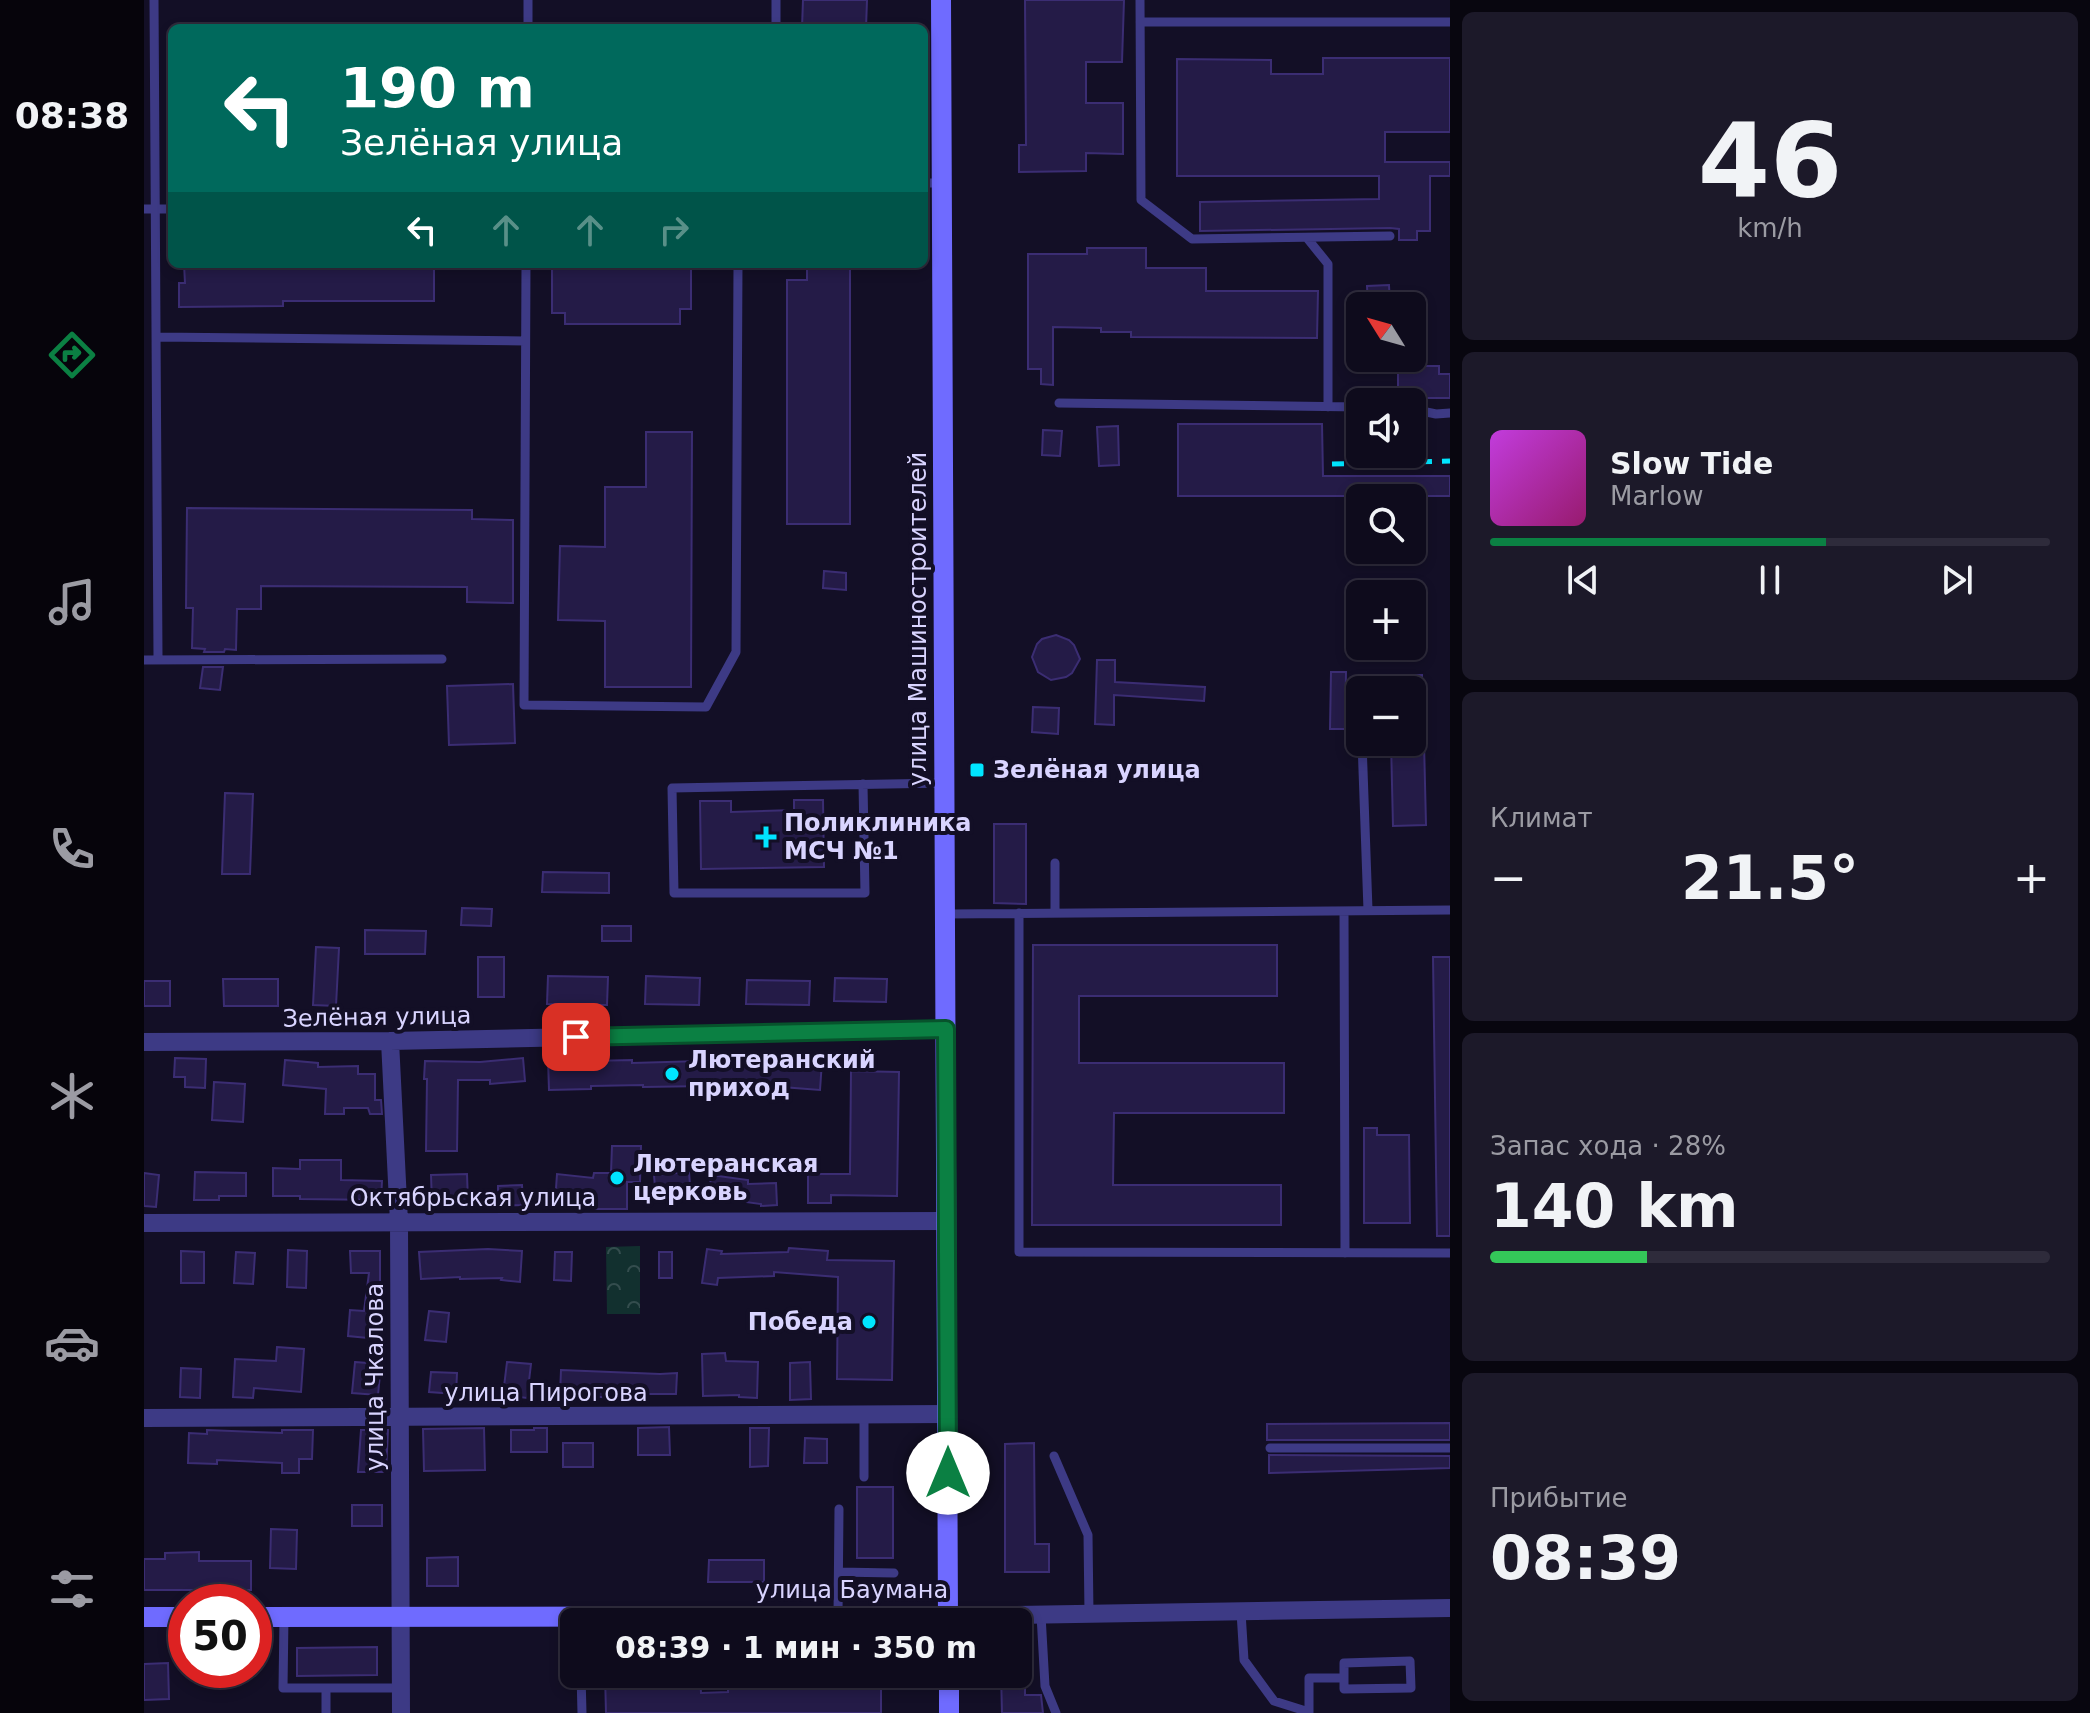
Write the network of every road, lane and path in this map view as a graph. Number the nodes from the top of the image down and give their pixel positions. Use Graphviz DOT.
graph roads {
  1 [pos="154,0"];
  2 [pos="528,0"];
  3 [pos="776,0"];
  4 [pos="941,0"];
  5 [pos="1140,0"];
  6 [pos="1140,22"];
  7 [pos="1450,22"];
  8 [pos="528,24"];
  9 [pos="776,24"];
  10 [pos="933,183"];
  11 [pos="144,209"];
  12 [pos="155,209"];
  13 [pos="168,209"];
  14 [pos="144,228"];
  15 [pos="155,228"];
  16 [pos="1390,236"];
  17 [pos="1307,238"];
  18 [pos="526,268"];
  19 [pos="738,268"];
  20 [pos="156,337"];
  21 [pos="525,341"];
  22 [pos="1059,403"];
  23 [pos="1328,407"];
  24 [pos="1346,407"];
  25 [pos="1426,412"];
  26 [pos="1450,413"];
  27 [pos="158,657"];
  28 [pos="442,659"];
  29 [pos="144,660"];
  30 [pos="1362,756"];
  31 [pos="945,783"];
  32 [pos="863,784"];
  33 [pos="1055,863"];
  34 [pos="1368,910"];
  35 [pos="1450,910"];
  36 [pos="1344,911"];
  37 [pos="1019,913"];
  38 [pos="1055,913"];
  39 [pos="945,914"];
  40 [pos="946,1029"];
  41 [pos="390,1041"];
  42 [pos="144,1042"];
  43 [pos="947,1221"];
  44 [pos="399,1222"];
  45 [pos="144,1223"];
  46 [pos="1345,1253"];
  47 [pos="1450,1253"];
  48 [pos="948,1414"];
  49 [pos="864,1415"];
  50 [pos="398,1417"];
  51 [pos="144,1418"];
  52 [pos="1270,1448"];
  53 [pos="1450,1448"];
  54 [pos="1054,1456"];
  55 [pos="864,1477"];
  56 [pos="839,1509"];
  57 [pos="839,1572"];
  58 [pos="894,1573"];
  59 [pos="838,1608"];
  60 [pos="948,1608"];
  61 [pos="1450,1608"];
  62 [pos="1241,1612"];
  63 [pos="1089,1614"];
  64 [pos="1032,1615"];
  65 [pos="1041,1615"];
  66 [pos="144,1617"];
  67 [pos="168,1617"];
  68 [pos="272,1617"];
  69 [pos="284,1617"];
  70 [pos="400,1617"];
  71 [pos="560,1619"];
  72 [pos="1344,1678"];
  73 [pos="326,1688"];
  74 [pos="400,1688"];
  75 [pos="581,1688"];
  76 [pos="949,1688"];
  77 [pos="1309,1712"];
  78 [pos="326,1713"];
  79 [pos="401,1713"];
  80 [pos="582,1713"];
  81 [pos="949,1713"];
  82 [pos="1056,1713"];
  1 -- 12 [label="lane"];
  2 -- 8 [label="lane"];
  3 -- 9 [label="lane"];
  4 -- 10 [label="main road, улица Машиностроителей"];
  5 -- 6 [label="lane"];
  6 -- 7 [label="lane"];
  6 -- 17 [label="lane"];
  10 -- 31 [label="main road, улица Машиностроителей"];
  11 -- 12 [label="lane"];
  12 -- 13 [label="lane"];
  12 -- 15 [label="lane"];
  14 -- 15 [label="lane"];
  15 -- 20 [label="lane"];
  16 -- 17 [label="lane"];
  17 -- 23 [label="lane"];
  18 -- 21 [label="lane"];
  19 -- 21 [label="lane"];
  20 -- 21 [label="lane"];
  20 -- 27 [label="lane"];
  22 -- 23 [label="lane"];
  23 -- 24 [label="lane"];
  25 -- 26 [label="lane"];
  28 -- 29 [label="lane"];
  30 -- 34 [label="lane"];
  31 -- 32 [label="lane"];
  31 -- 39 [label="main road, улица Машиностроителей"];
  32 -- 32 [label="lane"];
  33 -- 38 [label="lane"];
  34 -- 35 [label="lane"];
  34 -- 36 [label="lane"];
  36 -- 38 [label="lane"];
  36 -- 46 [label="lane"];
  37 -- 38 [label="lane"];
  37 -- 39 [label="lane"];
  37 -- 46 [label="lane"];
  39 -- 40 [label="main road, улица Машиностроителей"];
  40 -- 41 [label="street, Зелёная улица"];
  40 -- 43 [label="main road, улица Машиностроителей"];
  41 -- 42 [label="street, Зелёная улица"];
  41 -- 44 [label="street, улица Чкалова"];
  43 -- 44 [label="street, Октябрьская улица"];
  43 -- 48 [label="main road, улица Машиностроителей"];
  44 -- 45 [label="street, Октябрьская улица"];
  44 -- 50 [label="street, улица Чкалова"];
  46 -- 47 [label="lane"];
  48 -- 49 [label="street, улица Пирогова"];
  48 -- 60 [label="main road, улица Машиностроителей"];
  49 -- 50 [label="street, улица Пирогова"];
  49 -- 55 [label="lane"];
  50 -- 51 [label="street, улица Пирогова"];
  50 -- 70 [label="street, улица Чкалова"];
  52 -- 53 [label="lane"];
  54 -- 63 [label="lane"];
  56 -- 57 [label="lane"];
  57 -- 58 [label="lane"];
  57 -- 59 [label="lane"];
  61 -- 62 [label="street, улица Баумана"];
  62 -- 63 [label="street, улица Баумана"];
  62 -- 77 [label="lane"];
  63 -- 65 [label="street, улица Баумана"];
  64 -- 65 [label="street, улица Баумана"];
  65 -- 82 [label="lane"];
  66 -- 67 [label="main road"];
  68 -- 69 [label="main road, улица Баумана"];
  69 -- 70 [label="main road, улица Баумана"];
  69 -- 73 [label="lane"];
  70 -- 71 [label="main road, улица Баумана"];
  70 -- 74 [label="street, улица Чкалова"];
  72 -- 72 [label="lane"];
  72 -- 77 [label="lane"];
  73 -- 74 [label="lane"];
  73 -- 78 [label="lane"];
  74 -- 79 [label="street, улица Чкалова"];
  75 -- 80 [label="lane"];
  76 -- 81 [label="main road"];
}
